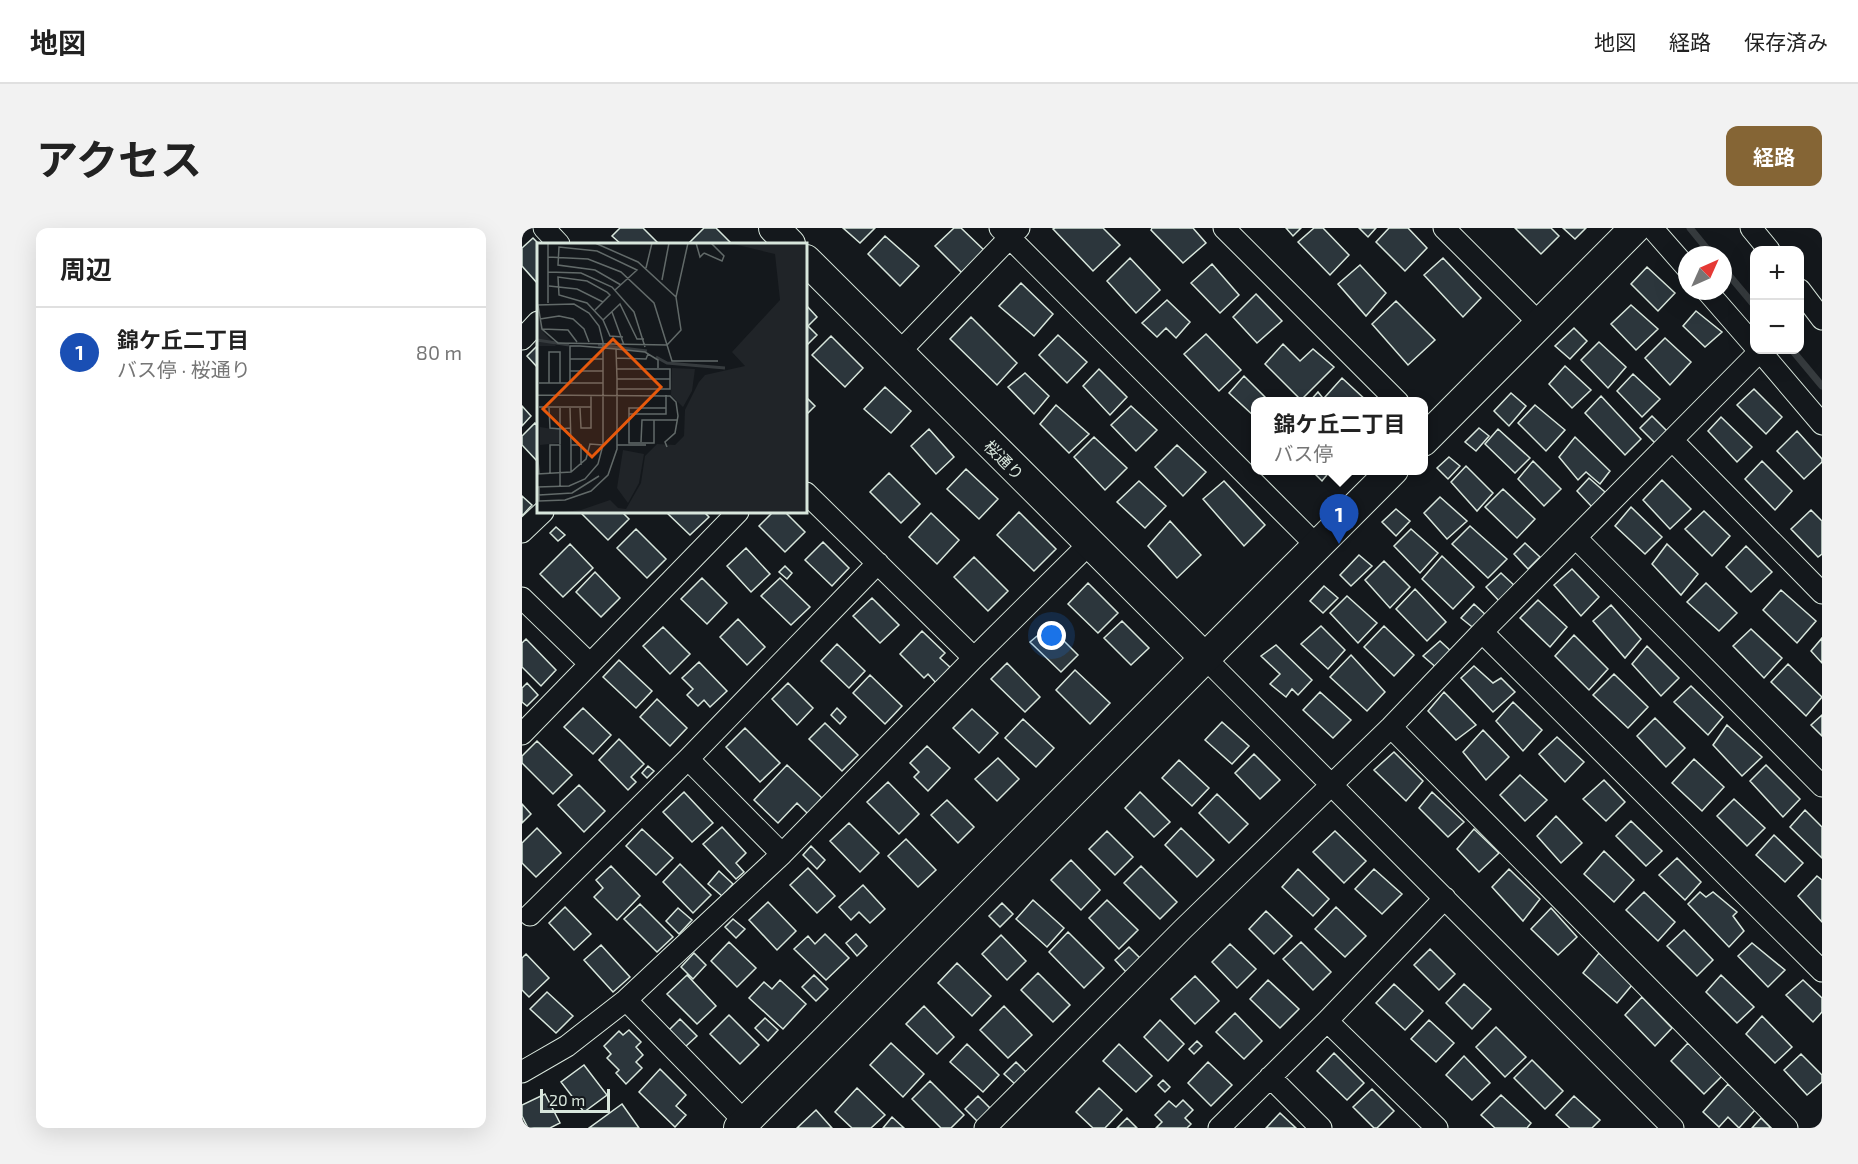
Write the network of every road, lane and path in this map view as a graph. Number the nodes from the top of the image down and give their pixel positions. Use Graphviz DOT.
graph roads {
  1 [pos="544,228"];
  2 [pos="774,228"];
  3 [pos="1224,228"];
  4 [pos="1444,228"];
  5 [pos="1635,228"];
  6 [pos="1652,228"];
  7 [pos="1751,228"];
  8 [pos="1009,231"];
  9 [pos="558,243"];
  10 [pos="789,243"];
  11 [pos="1766,246"];
  12 [pos="1678,258"];
  13 [pos="807,261"];
  14 [pos="1804,295"];
  15 [pos="1715,300"];
  16 [pos="1822,319"];
  17 [pos="537,323"];
  18 [pos="1540,324"];
  19 [pos="522,339"];
  20 [pos="1750,339"];
  21 [pos="909,342"];
  22 [pos="1752,354"];
  23 [pos="1763,354"];
  24 [pos="1393,397"];
  25 [pos="1822,424"];
  26 [pos="1428,431"];
  27 [pos="1672,440"];
  28 [pos="1389,475"];
  29 [pos="807,494"];
  30 [pos="542,513"];
  31 [pos="737,513"];
  32 [pos="522,532"];
  33 [pos="1576,538"];
  34 [pos="1089,544"];
  35 [pos="1318,547"];
  36 [pos="878,563"];
  37 [pos="1822,593"];
  38 [pos="522,598"];
  39 [pos="1482,632"];
  40 [pos="974,658"];
  41 [pos="1205,658"];
  42 [pos="590,664"];
  43 [pos="1391,728"];
  44 [pos="522,735"];
  45 [pos="688,759"];
  46 [pos="1333,786"];
  47 [pos="1822,786"];
  48 [pos="782,854"];
  49 [pos="1445,898"];
  50 [pos="525,915"];
  51 [pos="1822,971"];
  52 [pos="626,1000"];
  53 [pos="1327,1021"];
  54 [pos="522,1072"];
  55 [pos="1270,1077"];
  56 [pos="743,1125"];
  57 [pos="985,1128"];
  58 [pos="1219,1128"];
  59 [pos="1322,1128"];
  60 [pos="1437,1128"];
  61 [pos="1673,1128"];
  62 [pos="1786,1128"];
  1 -- 9 [label="street"];
  2 -- 10 [label="street"];
  3 -- 24 [label="street"];
  4 -- 18 [label="street"];
  5 -- 18 [label="street"];
  6 -- 12 [label="street"];
  7 -- 11 [label="street"];
  8 -- 21 [label="street"];
  8 -- 35 [label="street"];
  13 -- 34 [label="street, 桜通り"];
  14 -- 16 [label="street"];
  15 -- 20 [label="street"];
  17 -- 19 [label="street"];
  18 -- 26 [label="street"];
  22 -- 27 [label="street"];
  23 -- 25 [label="street"];
  27 -- 33 [label="street"];
  27 -- 37 [label="street"];
  28 -- 35 [label="street"];
  29 -- 36 [label="street"];
  30 -- 32 [label="street"];
  31 -- 42 [label="street"];
  33 -- 39 [label="street"];
  33 -- 47 [label="street"];
  34 -- 40 [label="street"];
  34 -- 41 [label="street, 桜通り"];
  35 -- 41 [label="street"];
  36 -- 40 [label="street"];
  36 -- 45 [label="street"];
  38 -- 42 [label="street"];
  39 -- 43 [label="street"];
  39 -- 51 [label="street"];
  40 -- 48 [label="street"];
  41 -- 46 [label="street"];
  41 -- 56 [label="street"];
  42 -- 44 [label="street"];
  43 -- 46 [label="street"];
  43 -- 62 [label="street"];
  45 -- 48 [label="street"];
  45 -- 50 [label="street"];
  46 -- 49 [label="street"];
  46 -- 57 [label="street"];
  48 -- 52 [label="street"];
  49 -- 53 [label="street"];
  49 -- 61 [label="street"];
  52 -- 54 [label="street"];
  52 -- 56 [label="street"];
  53 -- 55 [label="street"];
  53 -- 60 [label="street"];
  55 -- 58 [label="street"];
  55 -- 59 [label="street"];
}
